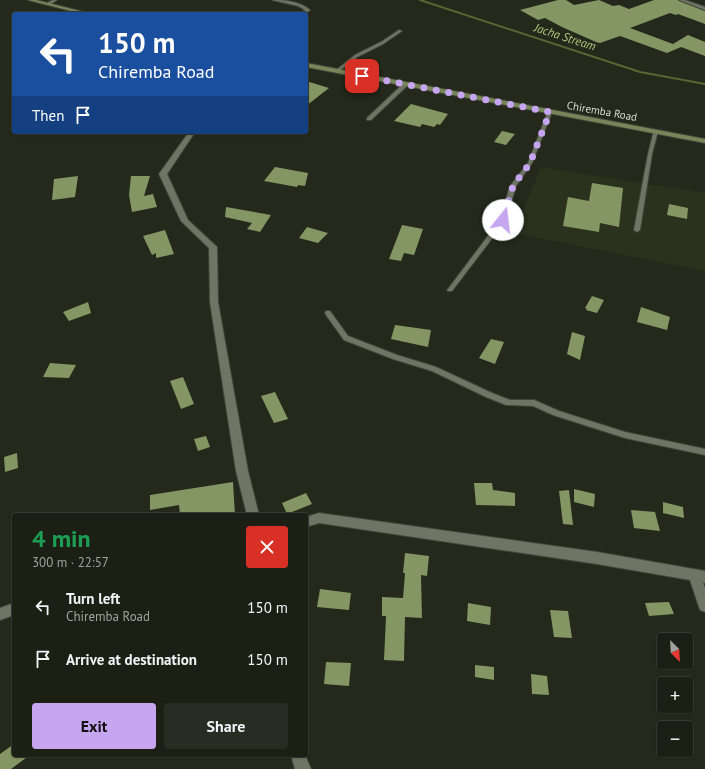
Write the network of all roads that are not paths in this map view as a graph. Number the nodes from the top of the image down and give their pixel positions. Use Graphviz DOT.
graph roads {
  1 [pos="30,0"];
  2 [pos="55,0"];
  3 [pos="274,0"];
  4 [pos="681,0"];
  5 [pos="48,4"];
  6 [pos="705,9"];
  7 [pos="81,12"];
  8 [pos="305,12"];
  9 [pos="400,31"];
  10 [pos="308,65"];
  11 [pos="316,67"];
  12 [pos="308,68"];
  13 [pos="337,71"];
  14 [pos="406,84"];
  15 [pos="550,112"];
  16 [pos="369,119"];
  17 [pos="656,131"];
  18 [pos="191,134"];
  19 [pos="705,141"];
  20 [pos="637,230"];
  21 [pos="450,290"];
  22 [pos="328,313"];
  23 [pos="705,452"];
  24 [pos="253,513"];
  25 [pos="308,521"];
  26 [pos="699,576"];
  27 [pos="705,606"];
  28 [pos="12,610"];
  29 [pos="0,614"];
  30 [pos="299,757"];
  31 [pos="303,769"];
  1 -- 5 [label="main road"];
  2 -- 5 [label="lane"];
  3 -- 8 [label="street"];
  4 -- 6 [label="street"];
  5 -- 7 [label="main road"];
  9 -- 13 [label="lane"];
  10 -- 11 [label="main road, Chiremba Road"];
  11 -- 12 [label="street"];
  11 -- 13 [label="main road, Chiremba Road"];
  13 -- 14 [label="main road, Chiremba Road"];
  14 -- 15 [label="main road, Chiremba Road"];
  14 -- 16 [label="street"];
  15 -- 17 [label="main road, Chiremba Road"];
  15 -- 21 [label="lane"];
  17 -- 19 [label="main road, Chiremba Road"];
  17 -- 20 [label="lane"];
  18 -- 24 [label="street"];
  22 -- 23 [label="lane"];
  25 -- 26 [label="street"];
  26 -- 27 [label="street"];
  28 -- 29 [label="street"];
  30 -- 31 [label="street"];
}
